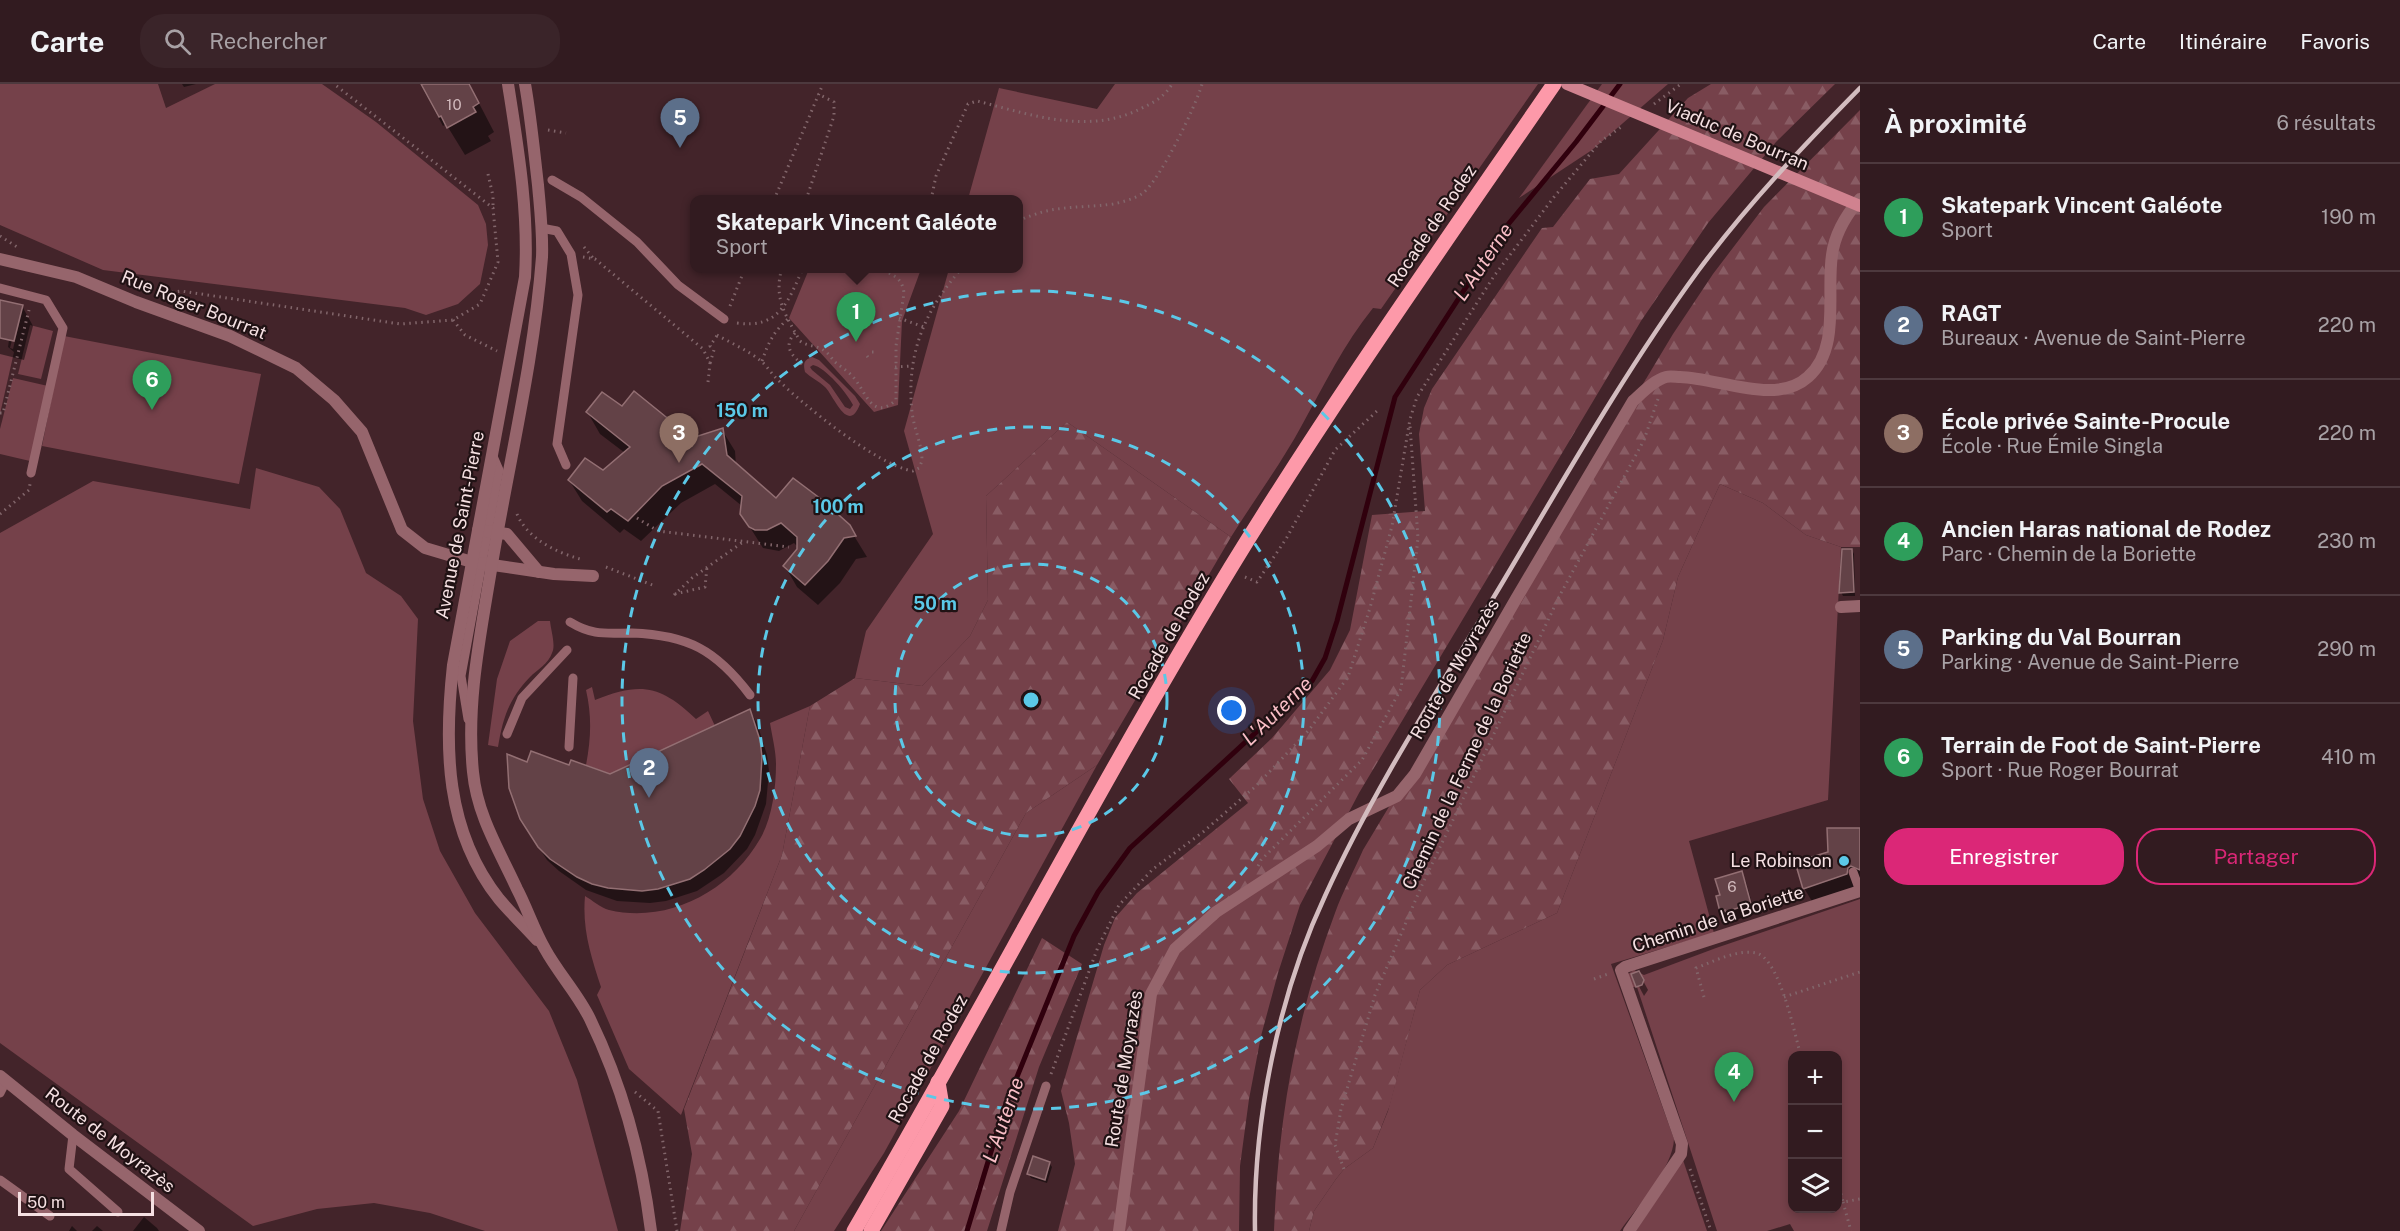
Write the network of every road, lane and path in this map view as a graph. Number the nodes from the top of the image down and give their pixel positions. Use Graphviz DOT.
graph roads {
  1 [pos="334,84"];
  2 [pos="507,84"];
  3 [pos="525,84"];
  4 [pos="823,84"];
  5 [pos="1172,84"];
  6 [pos="1202,84"];
  7 [pos="1554,84"];
  8 [pos="1567,84"];
  9 [pos="1681,84"];
  10 [pos="818,94"];
  11 [pos="1646,110"];
  12 [pos="1628,122"];
  13 [pos="546,129"];
  14 [pos="566,133"];
  15 [pos="488,174"];
  16 [pos="552,180"];
  17 [pos="776,195"];
  18 [pos="808,195"];
  19 [pos="932,195"];
  20 [pos="1860,199"];
  21 [pos="1860,206"];
  22 [pos="493,208"];
  23 [pos="1023,219"];
  24 [pos="541,228"];
  25 [pos="571,254"];
  26 [pos="0,259"];
  27 [pos="743,273"];
  28 [pos="781,273"];
  29 [pos="800,273"];
  30 [pos="889,273"];
  31 [pos="958,273"];
  32 [pos="0,288"];
  33 [pos="32,297"];
  34 [pos="136,302"];
  35 [pos="783,308"];
  36 [pos="789,318"];
  37 [pos="899,318"];
  38 [pos="724,319"];
  39 [pos="453,320"];
  40 [pos="924,327"];
  41 [pos="795,333"];
  42 [pos="717,335"];
  43 [pos="511,354"];
  44 [pos="762,361"];
  45 [pos="710,363"];
  46 [pos="803,365"];
  47 [pos="911,366"];
  48 [pos="895,367"];
  49 [pos="1666,377"];
  50 [pos="708,382"];
  51 [pos="1377,411"];
  52 [pos="0,413"];
  53 [pos="1410,419"];
  54 [pos="566,465"];
  55 [pos="32,474"];
  56 [pos="516,511"];
  57 [pos="0,514"];
  58 [pos="637,518"];
  59 [pos="487,531"];
  60 [pos="743,542"];
  61 [pos="789,547"];
  62 [pos="589,562"];
  63 [pos="481,564"];
  64 [pos="707,567"];
  65 [pos="595,570"];
  66 [pos="1229,571"];
  67 [pos="539,572"];
  68 [pos="655,586"];
  69 [pos="1860,606"];
  70 [pos="1841,607"];
  71 [pos="570,622"];
  72 [pos="567,650"];
  73 [pos="573,678"];
  74 [pos="750,695"];
  75 [pos="507,734"];
  76 [pos="569,747"];
  77 [pos="1853,872"];
  78 [pos="1860,891"];
  79 [pos="1247,892"];
  80 [pos="544,947"];
  81 [pos="1860,972"];
  82 [pos="1704,997"];
  83 [pos="1784,997"];
  84 [pos="1800,1051"];
  85 [pos="614,1073"];
  86 [pos="938,1082"];
  87 [pos="2,1084"];
  88 [pos="1046,1086"];
  89 [pos="73,1136"];
  90 [pos="1682,1144"];
  91 [pos="1344,1169"];
  92 [pos="0,1180"];
  93 [pos="1842,1198"];
  94 [pos="1860,1199"];
  95 [pos="1843,1202"];
  96 [pos="118,1212"];
  97 [pos="50,1216"];
  98 [pos="199,1231"];
  99 [pos="651,1231"];
  100 [pos="677,1231"];
  101 [pos="854,1231"];
  102 [pos="871,1231"];
  103 [pos="1001,1231"];
  104 [pos="1119,1231"];
  105 [pos="1629,1231"];
  106 [pos="1711,1231"];
  107 [pos="1851,1231"];
  1 -- 22 [label="path"];
  2 -- 43 [label="street, Avenue de Saint-Pierre"];
  3 -- 24 [label="street, Avenue de Saint-Pierre"];
  4 -- 10 [label="path"];
  5 -- 19 [label="path"];
  6 -- 23 [label="path"];
  7 -- 66 [label="main road, Rocade de Rodez"];
  8 -- 21 [label="main road, Viaduc de Bourran"];
  9 -- 11 [label="path"];
  10 -- 17 [label="path"];
  10 -- 18 [label="path"];
  12 -- 53 [label="path"];
  13 -- 14 [label="path"];
  15 -- 22 [label="path"];
  16 -- 38 [label="lane"];
  20 -- 49 [label="street"];
  22 -- 39 [label="path"];
  24 -- 25 [label="lane"];
  24 -- 59 [label="street, Avenue de Saint-Pierre"];
  25 -- 45 [label="path"];
  25 -- 54 [label="lane"];
  26 -- 34 [label="street, Rue Roger Bourrat"];
  27 -- 38 [label="path"];
  28 -- 35 [label="path"];
  29 -- 35 [label="path"];
  30 -- 37 [label="path"];
  31 -- 40 [label="path"];
  32 -- 33 [label="lane"];
  33 -- 52 [label="path"];
  33 -- 55 [label="lane"];
  34 -- 39 [label="path"];
  34 -- 63 [label="street, Rue Roger Bourrat"];
  35 -- 36 [label="path"];
  35 -- 38 [label="path"];
  36 -- 41 [label="path"];
  36 -- 44 [label="path"];
  37 -- 40 [label="path"];
  37 -- 48 [label="path"];
  38 -- 42 [label="path"];
  39 -- 43 [label="path"];
  40 -- 47 [label="path"];
  41 -- 46 [label="path"];
  41 -- 48 [label="path"];
  42 -- 44 [label="path"];
  42 -- 45 [label="path"];
  43 -- 59 [label="street, Avenue de Saint-Pierre"];
  44 -- 47 [label="path"];
  45 -- 50 [label="path"];
  47 -- 48 [label="path"];
  49 -- 79 [label="street, Route de Moyrazès"];
  49 -- 91 [label="path, Chemin de la Ferme de la Boriette"];
  51 -- 66 [label="path"];
  53 -- 79 [label="path"];
  53 -- 88 [label="path"];
  55 -- 57 [label="path"];
  56 -- 62 [label="path"];
  58 -- 60 [label="path"];
  59 -- 63 [label="street, Avenue de Saint-Pierre"];
  59 -- 63 [label="street, Avenue de Saint-Pierre"];
  59 -- 67 [label="street"];
  60 -- 61 [label="path"];
  60 -- 64 [label="path"];
  63 -- 67 [label="street, Rue Roger Bourrat"];
  63 -- 80 [label="street, Avenue de Saint-Pierre"];
  63 -- 80 [label="street, Avenue de Saint-Pierre"];
  64 -- 64 [label="path"];
  65 -- 67 [label="street, Rue Roger Bourrat"];
  65 -- 68 [label="path"];
  66 -- 86 [label="main road, Rocade de Rodez"];
  69 -- 70 [label="street"];
  71 -- 74 [label="lane"];
  72 -- 75 [label="lane"];
  73 -- 76 [label="lane"];
  77 -- 78 [label="lane"];
  78 -- 90 [label="street, Chemin de la Boriette"];
  79 -- 104 [label="street, Route de Moyrazès"];
  80 -- 85 [label="street, Avenue de Saint-Pierre"];
  81 -- 83 [label="path"];
  82 -- 83 [label="path"];
  83 -- 84 [label="path"];
  85 -- 99 [label="street, Avenue de Saint-Pierre"];
  85 -- 100 [label="path"];
  86 -- 101 [label="main road, Rocade de Rodez"];
  86 -- 102 [label="main road"];
  87 -- 89 [label="street, Route de Moyrazès"];
  88 -- 103 [label="lane"];
  89 -- 96 [label="lane"];
  89 -- 98 [label="street, Route de Moyrazès"];
  90 -- 105 [label="street"];
  90 -- 106 [label="path"];
  92 -- 97 [label="lane"];
  93 -- 95 [label="path"];
  94 -- 95 [label="path"];
  95 -- 107 [label="path"];
}
